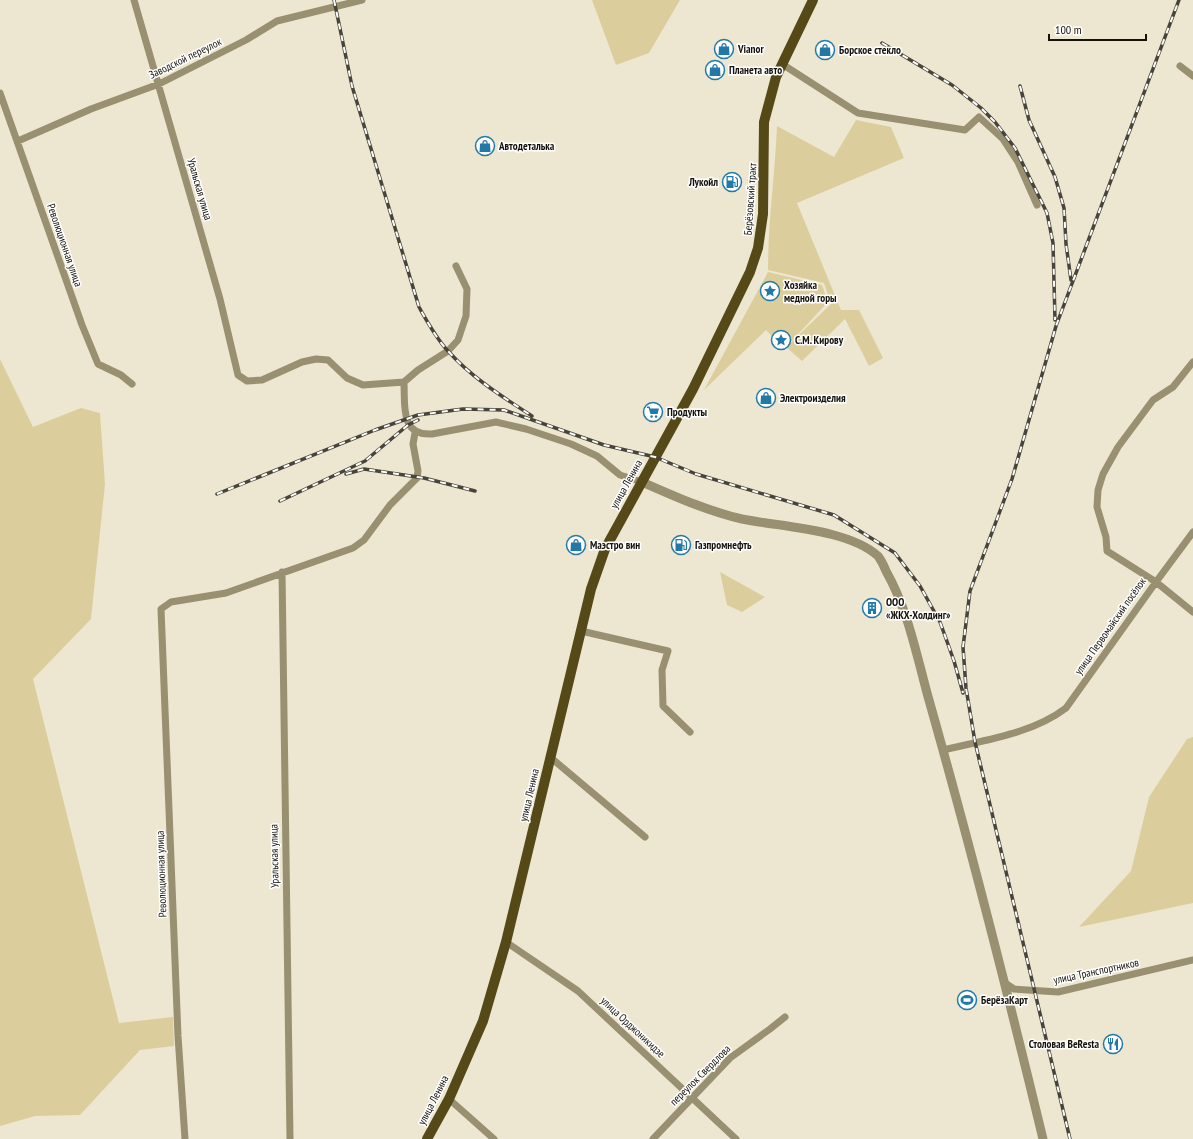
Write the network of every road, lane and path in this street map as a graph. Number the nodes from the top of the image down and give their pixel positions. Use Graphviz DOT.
graph roads {
  1 [pos="134,0"];
  2 [pos="362,0"];
  3 [pos="813,0"];
  4 [pos="349,2"];
  5 [pos="782,64"];
  6 [pos="1180,66"];
  7 [pos="1193,76"];
  8 [pos="159,84"];
  9 [pos="0,93"];
  10 [pos="18,142"];
  11 [pos="1037,205"];
  12 [pos="456,266"];
  13 [pos="1193,362"];
  14 [pos="404,382"];
  15 [pos="132,384"];
  16 [pos="415,432"];
  17 [pos="655,457"];
  18 [pos="642,482"];
  19 [pos="1193,532"];
  20 [pos="282,572"];
  21 [pos="1156,582"];
  22 [pos="1193,612"];
  23 [pos="581,631"];
  24 [pos="690,732"];
  25 [pos="944,750"];
  26 [pos="550,757"];
  27 [pos="645,837"];
  28 [pos="506,942"];
  29 [pos="1193,960"];
  30 [pos="1005,983"];
  31 [pos="785,1017"];
  32 [pos="693,1097"];
  33 [pos="449,1099"];
  34 [pos="185,1139"];
  35 [pos="290,1139"];
  36 [pos="427,1139"];
  37 [pos="494,1139"];
  38 [pos="653,1139"];
  39 [pos="736,1139"];
  40 [pos="1043,1139"];
  1 -- 8 [label="street, Уральская улица"];
  2 -- 4 [label="street, Заводской переулок"];
  3 -- 5 [label="main road, Берёзовский тракт"];
  4 -- 8 [label="street, Заводской переулок"];
  5 -- 11 [label="street"];
  5 -- 17 [label="main road, Берёзовский тракт"];
  6 -- 7 [label="street"];
  8 -- 10 [label="street, Заводской переулок"];
  8 -- 14 [label="street, Уральская улица"];
  9 -- 10 [label="street, Революционная улица"];
  10 -- 15 [label="street, Революционная улица"];
  12 -- 14 [label="street"];
  13 -- 21 [label="street, улица Первомайский посёлок"];
  14 -- 16 [label="street"];
  16 -- 18 [label="street"];
  16 -- 20 [label="street"];
  17 -- 18 [label="main road, улица Ленина"];
  18 -- 23 [label="main road, улица Ленина"];
  18 -- 25 [label="street"];
  19 -- 21 [label="street"];
  20 -- 34 [label="street, Революционная улица"];
  20 -- 35 [label="street, Уральская улица"];
  21 -- 22 [label="street"];
  21 -- 25 [label="street, улица Первомайский посёлок"];
  23 -- 24 [label="street"];
  23 -- 26 [label="main road, улица Ленина"];
  25 -- 30 [label="street"];
  26 -- 27 [label="street"];
  26 -- 28 [label="main road, улица Ленина"];
  28 -- 32 [label="street, улица Орджоникидзе"];
  28 -- 33 [label="main road, улица Ленина"];
  29 -- 30 [label="street, улица Транспортников"];
  30 -- 40 [label="street"];
  31 -- 32 [label="street, переулок Свердлова"];
  32 -- 38 [label="street, переулок Свердлова"];
  32 -- 39 [label="street, улица Орджоникидзе"];
  33 -- 36 [label="main road, улица Ленина"];
  33 -- 37 [label="street"];
}
